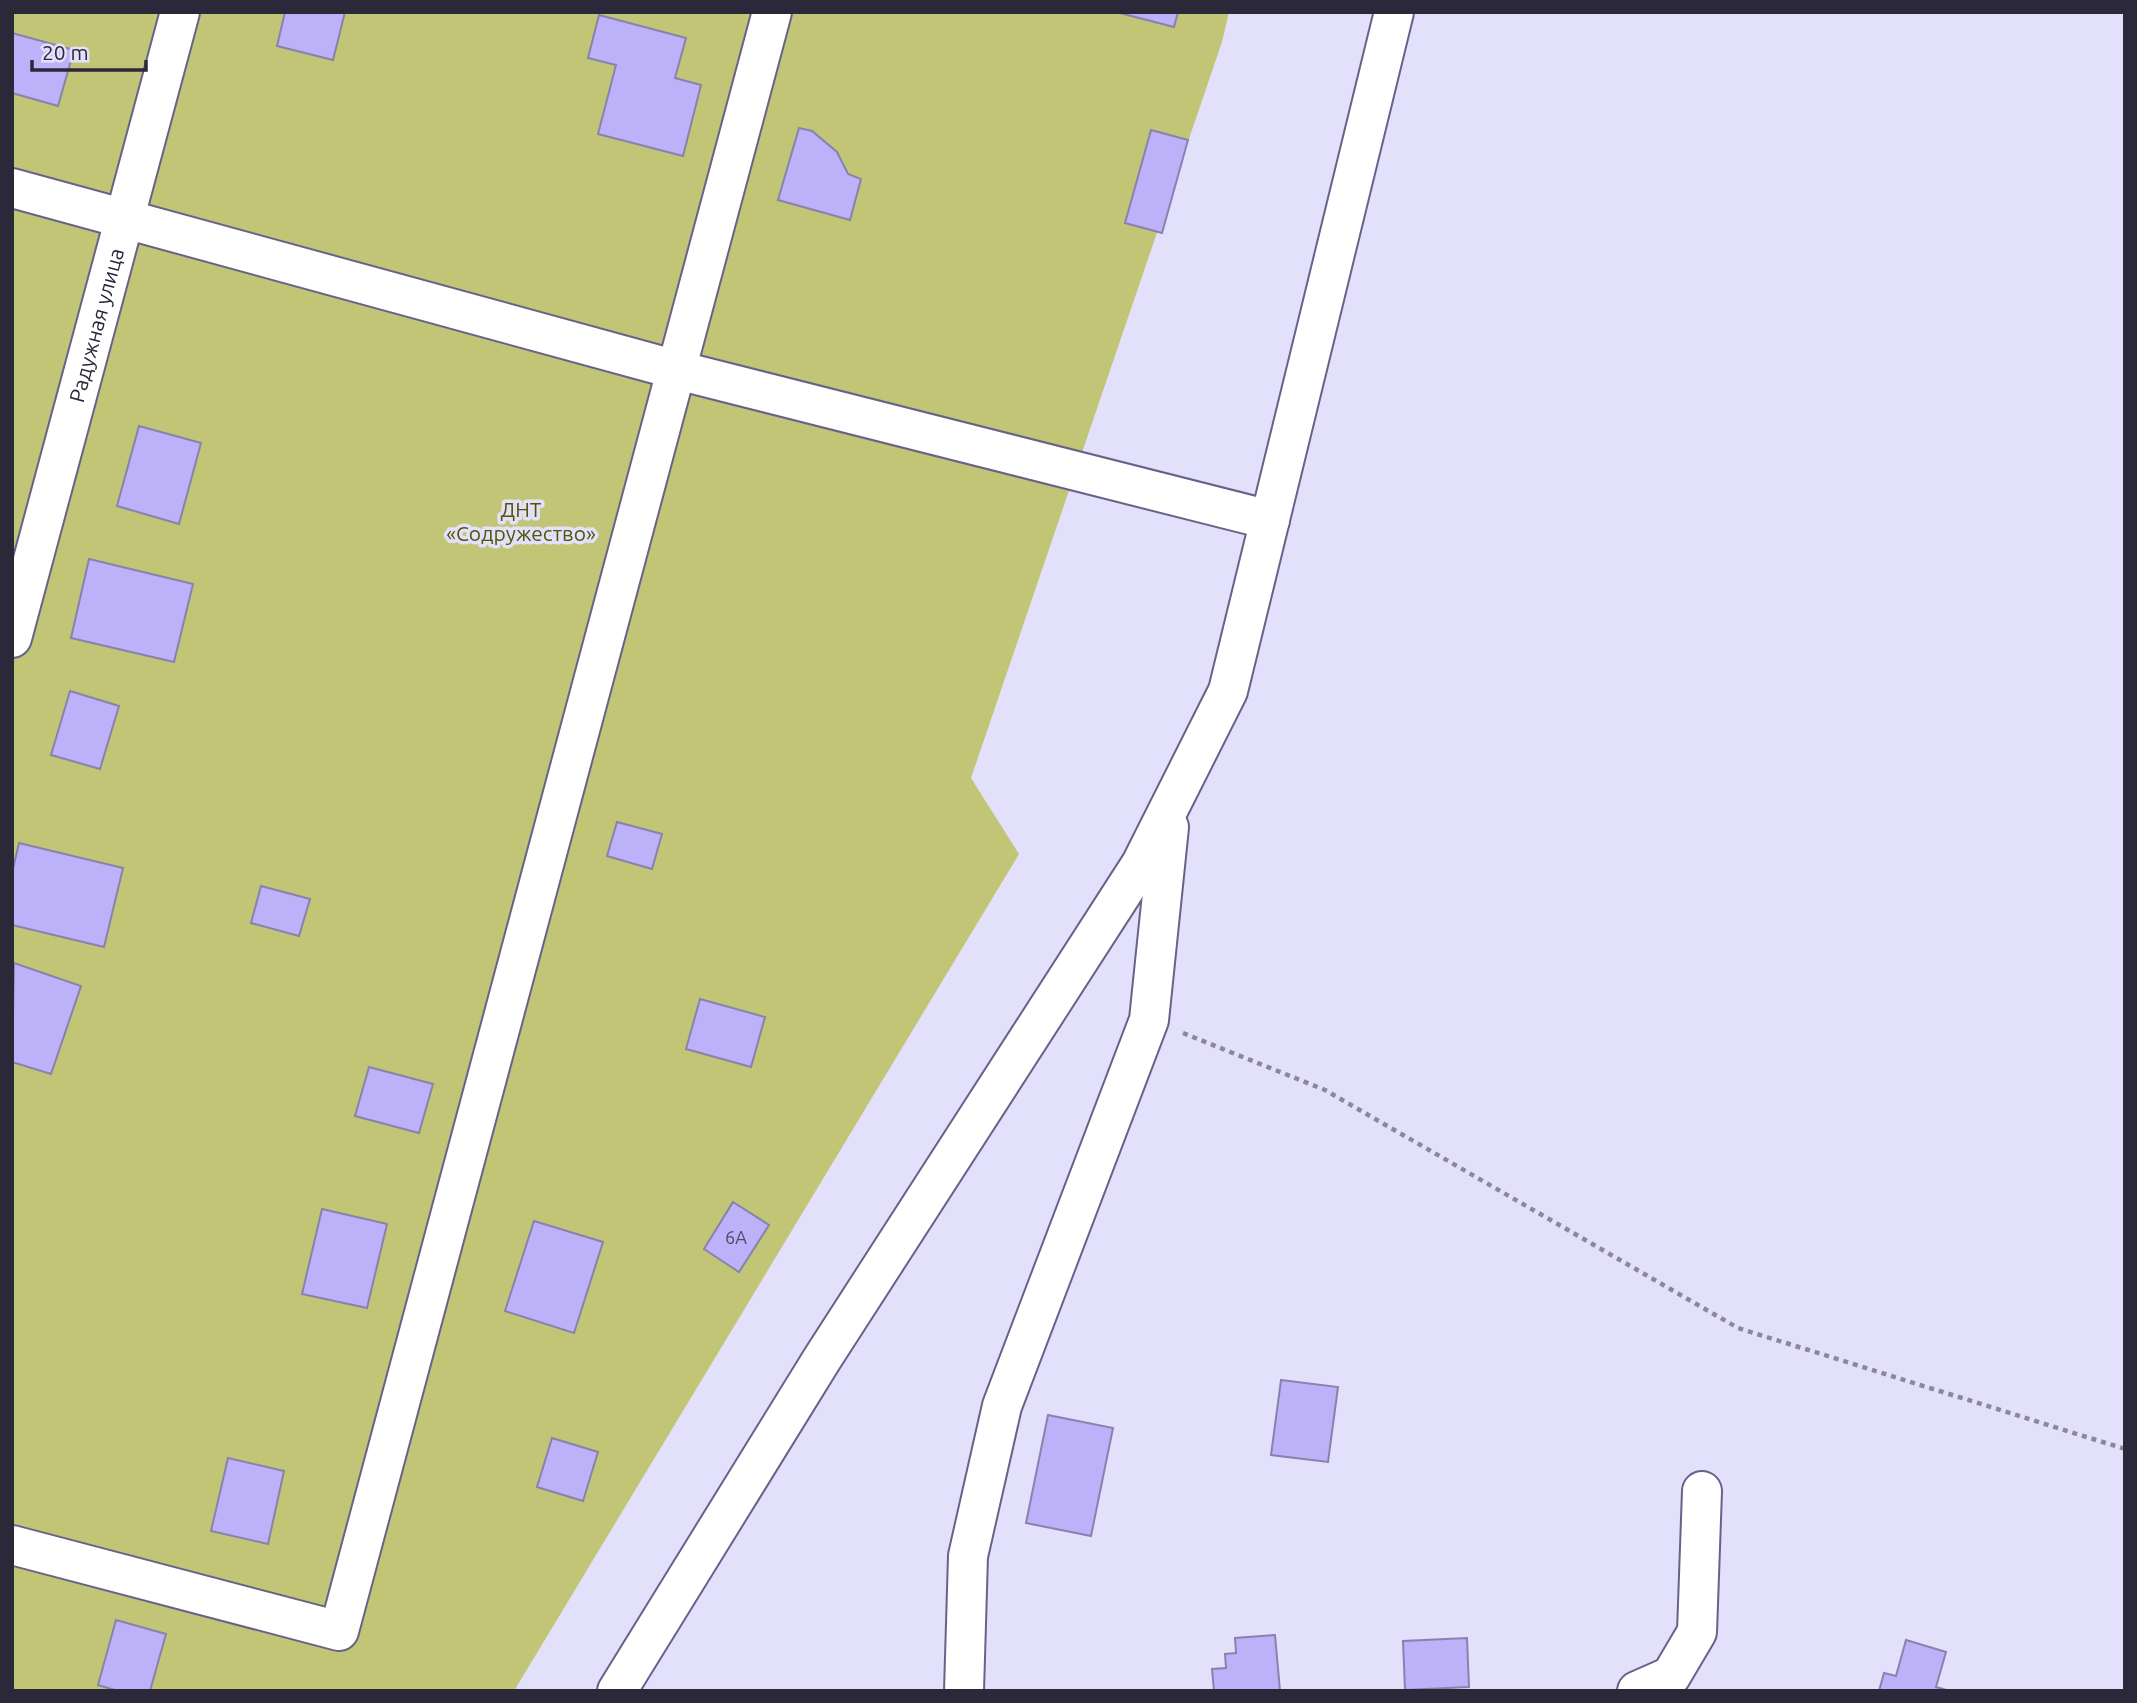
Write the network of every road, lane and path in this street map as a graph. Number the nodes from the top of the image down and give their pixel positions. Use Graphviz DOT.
graph roads {
  1 [pos="180,12"];
  2 [pos="772,12"];
  3 [pos="1394,12"];
  4 [pos="12,188"];
  5 [pos="125,219"];
  6 [pos="677,370"];
  7 [pos="1270,520"];
  8 [pos="12,638"];
  9 [pos="1171,804"];
  10 [pos="1149,1020"];
  11 [pos="2125,1449"];
  12 [pos="1702,1491"];
  13 [pos="12,1545"];
  14 [pos="618,1691"];
  15 [pos="964,1691"];
  16 [pos="1637,1691"];
  1 -- 5 [label="street, Радужная улица"];
  2 -- 6 [label="street"];
  3 -- 7 [label="street"];
  4 -- 5 [label="street"];
  5 -- 6 [label="street"];
  5 -- 8 [label="street, Радужная улица"];
  6 -- 7 [label="street"];
  6 -- 13 [label="street"];
  7 -- 9 [label="street"];
  9 -- 10 [label="street"];
  9 -- 14 [label="street"];
  10 -- 11 [label="path"];
  10 -- 15 [label="street"];
  12 -- 16 [label="street"];
}
